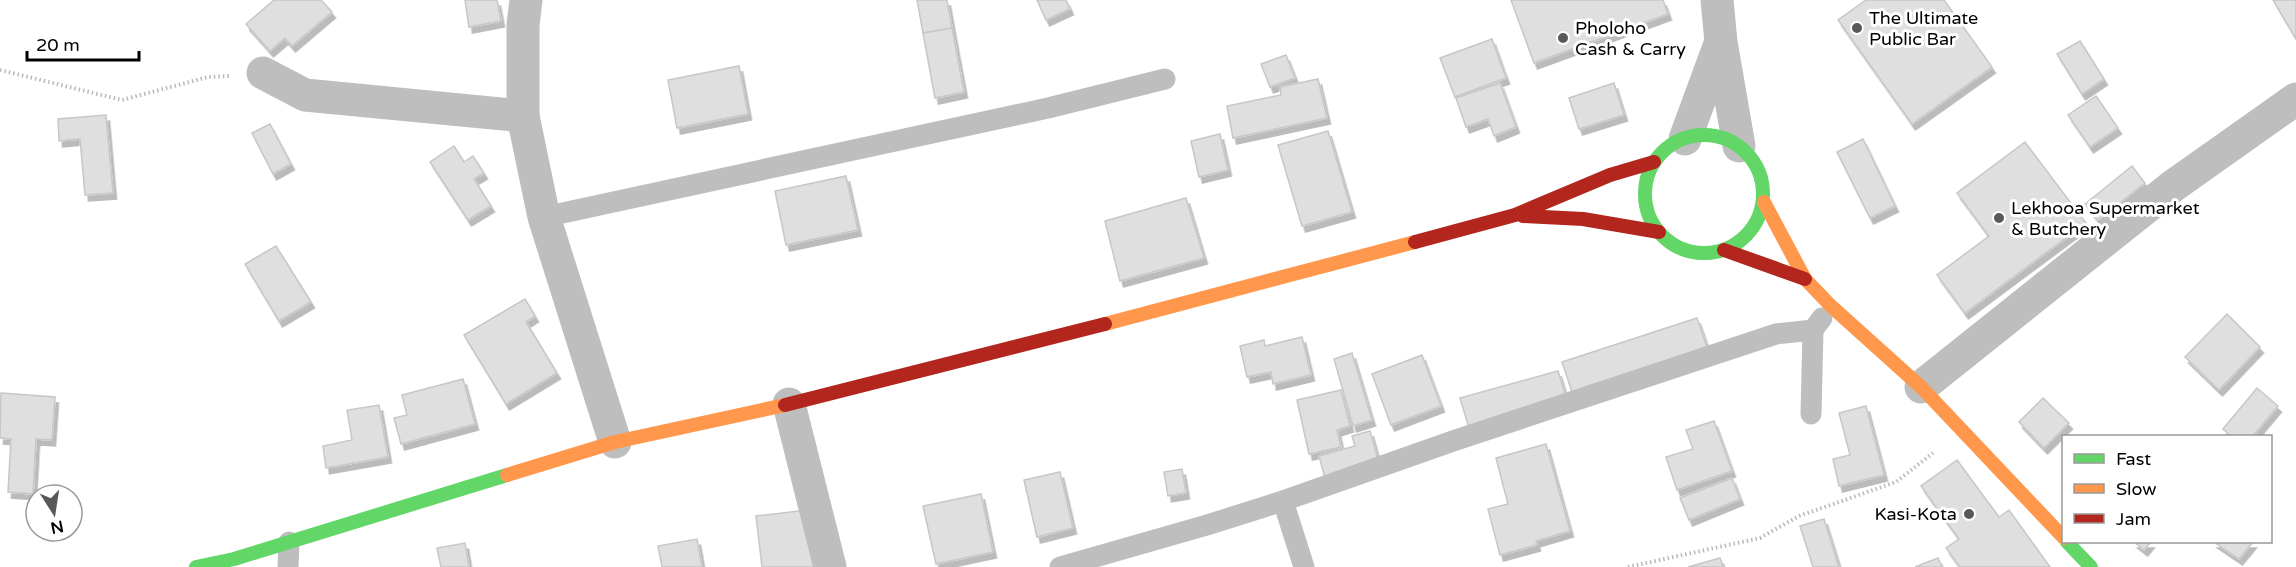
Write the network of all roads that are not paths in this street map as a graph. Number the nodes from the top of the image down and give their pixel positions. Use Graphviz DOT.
graph roads {
  1 [pos="526,0"];
  2 [pos="1717,0"];
  3 [pos="1721,42"];
  4 [pos="263,73"];
  5 [pos="1165,79"];
  6 [pos="2296,99"];
  7 [pos="523,116"];
  8 [pos="1685,139"];
  9 [pos="1739,146"];
  10 [pos="1654,162"];
  11 [pos="1764,202"];
  12 [pos="1515,215"];
  13 [pos="544,217"];
  14 [pos="1659,232"];
  15 [pos="1724,250"];
  16 [pos="1805,279"];
  17 [pos="1831,306"];
  18 [pos="1813,330"];
  19 [pos="1921,387"];
  20 [pos="789,404"];
  21 [pos="1811,414"];
  22 [pos="615,442"];
  23 [pos="1282,501"];
  24 [pos="2062,536"];
  25 [pos="289,542"];
  26 [pos="2068,543"];
  27 [pos="196,567"];
  28 [pos="288,567"];
  29 [pos="830,567"];
  30 [pos="1060,567"];
  31 [pos="1304,567"];
  32 [pos="2091,567"];
  1 -- 7 [label="street"];
  2 -- 3 [label="street"];
  3 -- 8 [label="street"];
  3 -- 9 [label="street"];
  4 -- 7 [label="street"];
  5 -- 13 [label="lane"];
  6 -- 19 [label="street"];
  7 -- 13 [label="street"];
  8 -- 9 [label="main road"];
  8 -- 10 [label="main road"];
  9 -- 11 [label="main road"];
  10 -- 12 [label="main road"];
  10 -- 14 [label="main road"];
  11 -- 15 [label="main road"];
  11 -- 16 [label="main road"];
  12 -- 14 [label="main road"];
  12 -- 20 [label="main road"];
  13 -- 22 [label="street"];
  14 -- 15 [label="main road"];
  15 -- 16 [label="main road"];
  16 -- 17 [label="main road"];
  17 -- 18 [label="lane"];
  17 -- 19 [label="main road"];
  18 -- 21 [label="lane"];
  18 -- 23 [label="lane"];
  19 -- 24 [label="main road"];
  20 -- 22 [label="main road"];
  20 -- 29 [label="street"];
  22 -- 25 [label="main road"];
  23 -- 30 [label="lane"];
  23 -- 31 [label="lane"];
  25 -- 27 [label="main road"];
  25 -- 28 [label="lane"];
  26 -- 32 [label="main road"];
}
